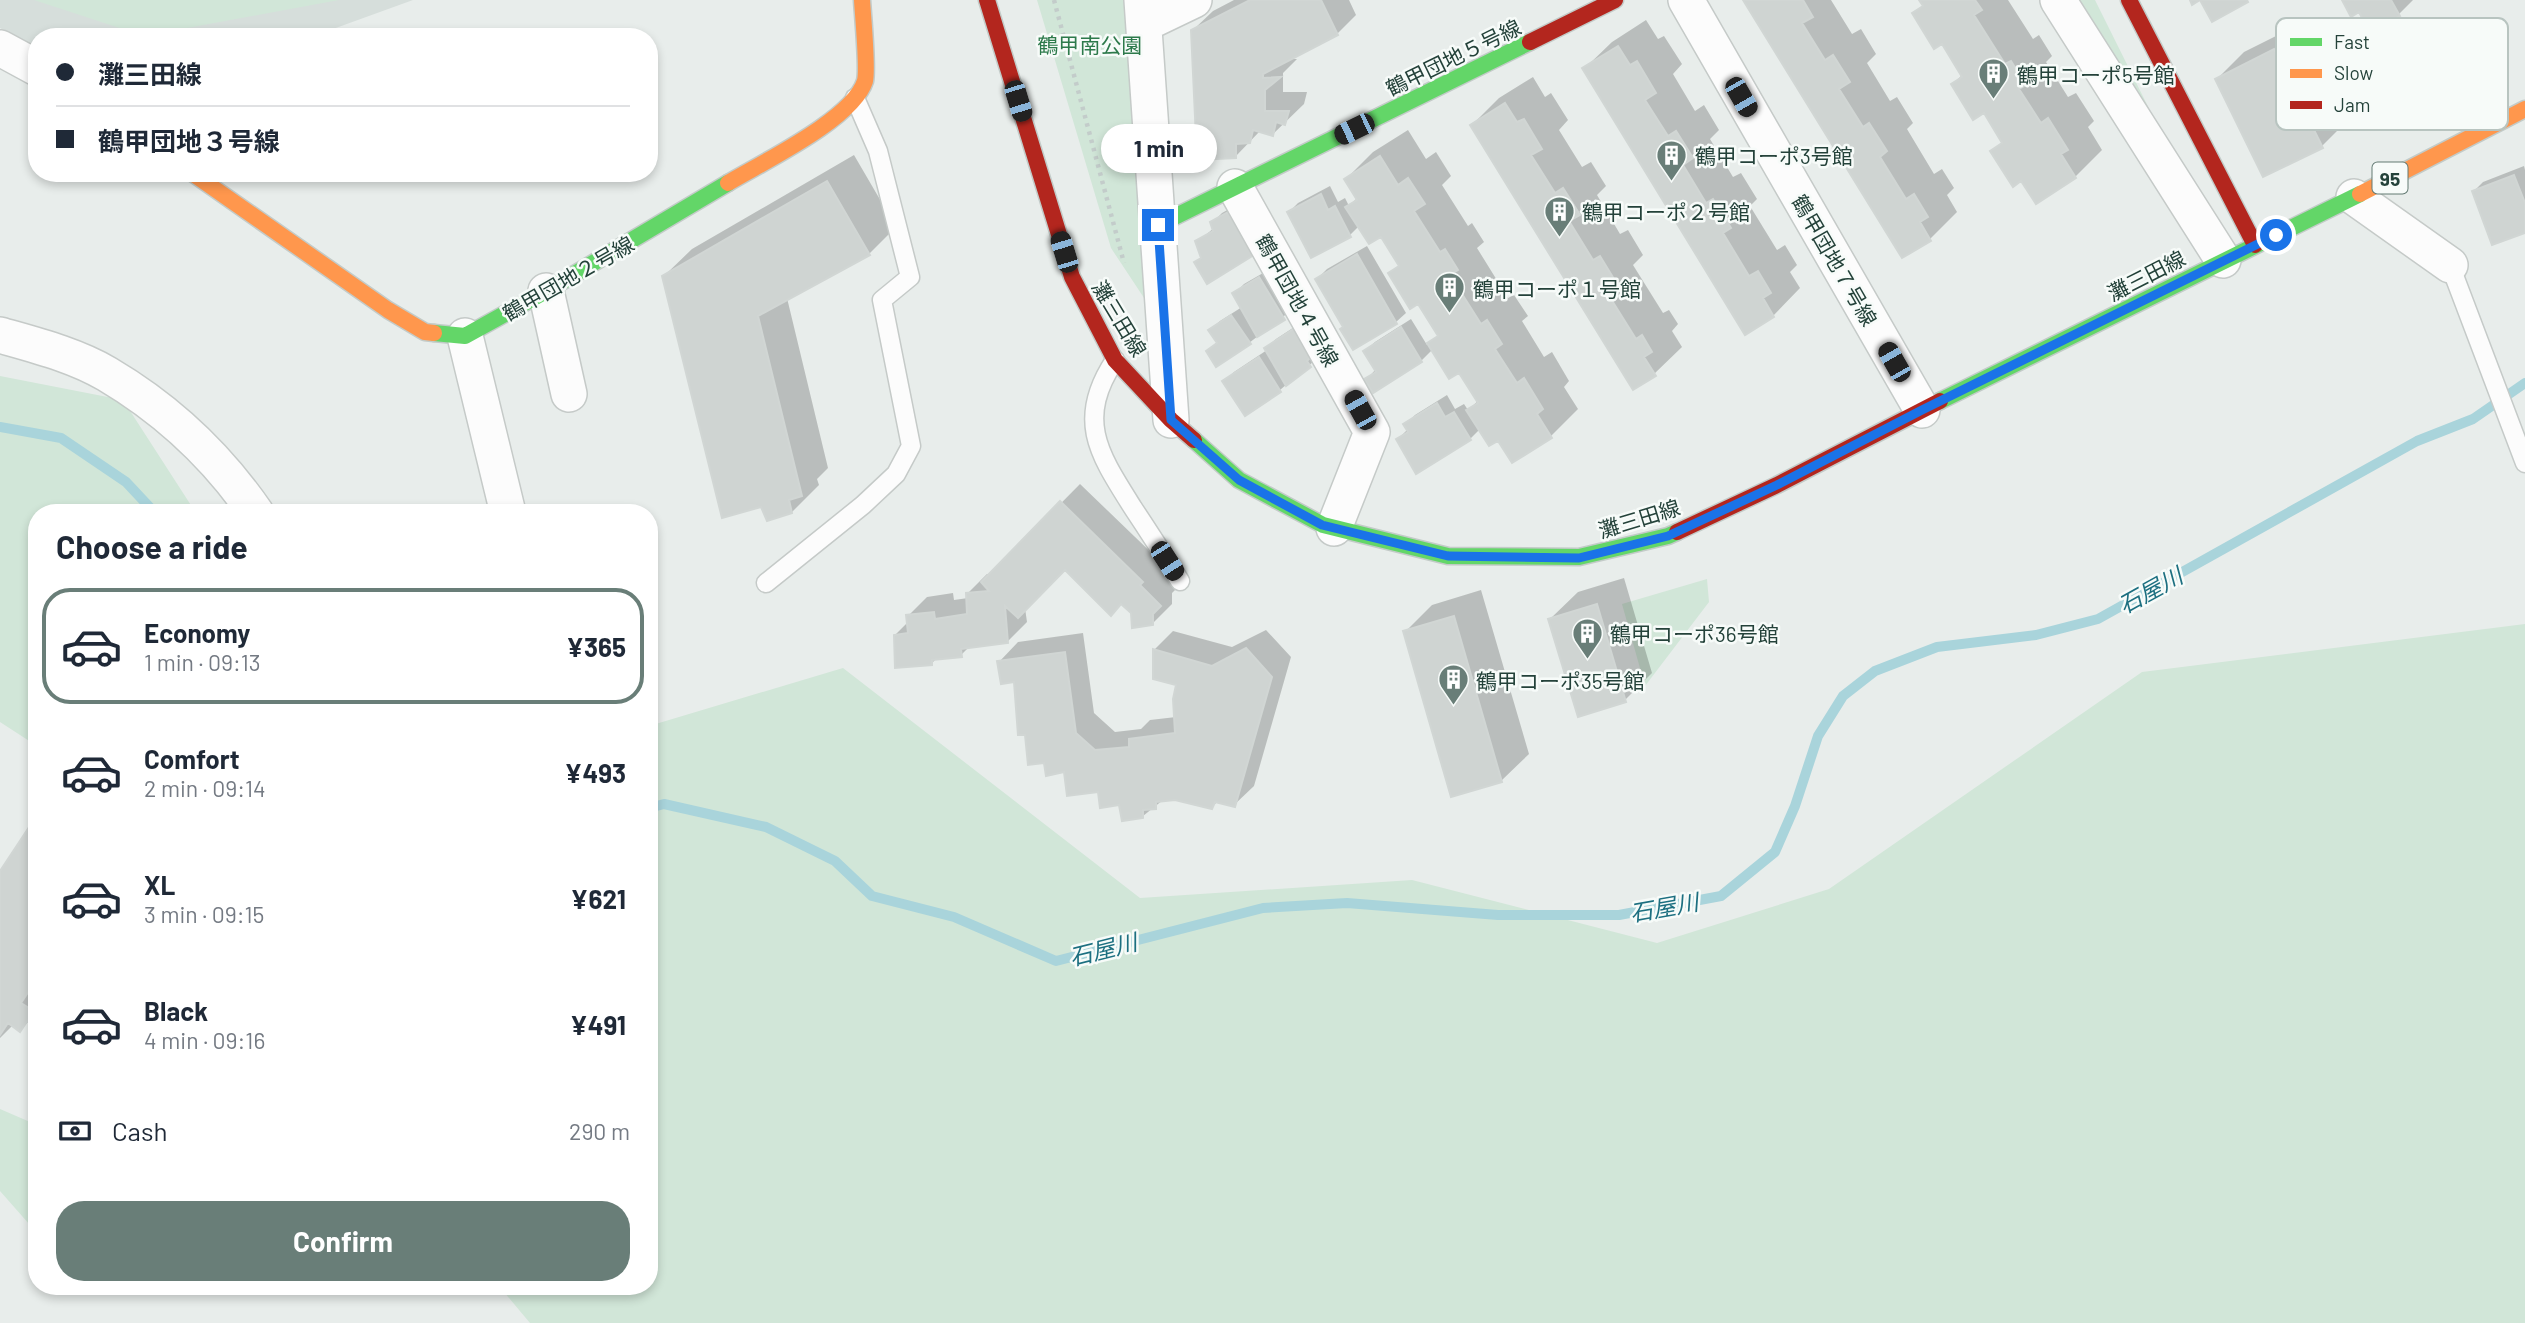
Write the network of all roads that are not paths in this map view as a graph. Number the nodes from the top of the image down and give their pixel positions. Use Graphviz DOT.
graph roads {
  1 [pos="862,0"];
  2 [pos="987,0"];
  3 [pos="1194,0"];
  4 [pos="1615,0"];
  5 [pos="1686,0"];
  6 [pos="2058,0"];
  7 [pos="2129,0"];
  8 [pos="1143,12"];
  9 [pos="0,48"];
  10 [pos="28,63"];
  11 [pos="855,99"];
  12 [pos="2525,109"];
  13 [pos="2508,118"];
  14 [pos="2484,130"];
  15 [pos="205,182"];
  16 [pos="1235,187"];
  17 [pos="2354,197"];
  18 [pos="1158,225"];
  19 [pos="2255,245"];
  20 [pos="2223,260"];
  21 [pos="2450,265"];
  22 [pos="546,291"];
  23 [pos="0,335"];
  24 [pos="465,336"];
  25 [pos="1115,359"];
  26 [pos="569,394"];
  27 [pos="1922,410"];
  28 [pos="1171,420"];
  29 [pos="2525,463"];
  30 [pos="250,504"];
  31 [pos="506,504"];
  32 [pos="1334,528"];
  33 [pos="1180,581"];
  34 [pos="766,583"];
  1 -- 11 [label="main road"];
  2 -- 25 [label="main road, 灘三田線 / 95"];
  3 -- 8 [label="street"];
  4 -- 16 [label="main road, 鶴甲団地５号線"];
  5 -- 27 [label="street, 鶴甲団地７号線"];
  6 -- 20 [label="street"];
  7 -- 19 [label="main road"];
  8 -- 18 [label="street"];
  9 -- 10 [label="street"];
  11 -- 22 [label="main road, 鶴甲団地２号線"];
  11 -- 34 [label="lane"];
  12 -- 13 [label="main road, 灘三田線 / 95"];
  14 -- 17 [label="main road, 灘三田線 / 95"];
  15 -- 24 [label="main road"];
  16 -- 18 [label="main road, 鶴甲団地５号線"];
  16 -- 32 [label="street, 鶴甲団地４号線"];
  17 -- 19 [label="main road, 灘三田線 / 95"];
  17 -- 21 [label="street"];
  18 -- 28 [label="street"];
  19 -- 20 [label="main road, 灘三田線 / 95"];
  20 -- 27 [label="main road, 灘三田線 / 95"];
  21 -- 29 [label="lane"];
  22 -- 24 [label="main road, 鶴甲団地２号線"];
  22 -- 26 [label="street"];
  23 -- 30 [label="street"];
  24 -- 31 [label="street"];
  25 -- 28 [label="main road, 灘三田線 / 95"];
  25 -- 33 [label="lane"];
  27 -- 32 [label="main road, 灘三田線 / 95"];
  28 -- 32 [label="main road, 灘三田線 / 95"];
}
